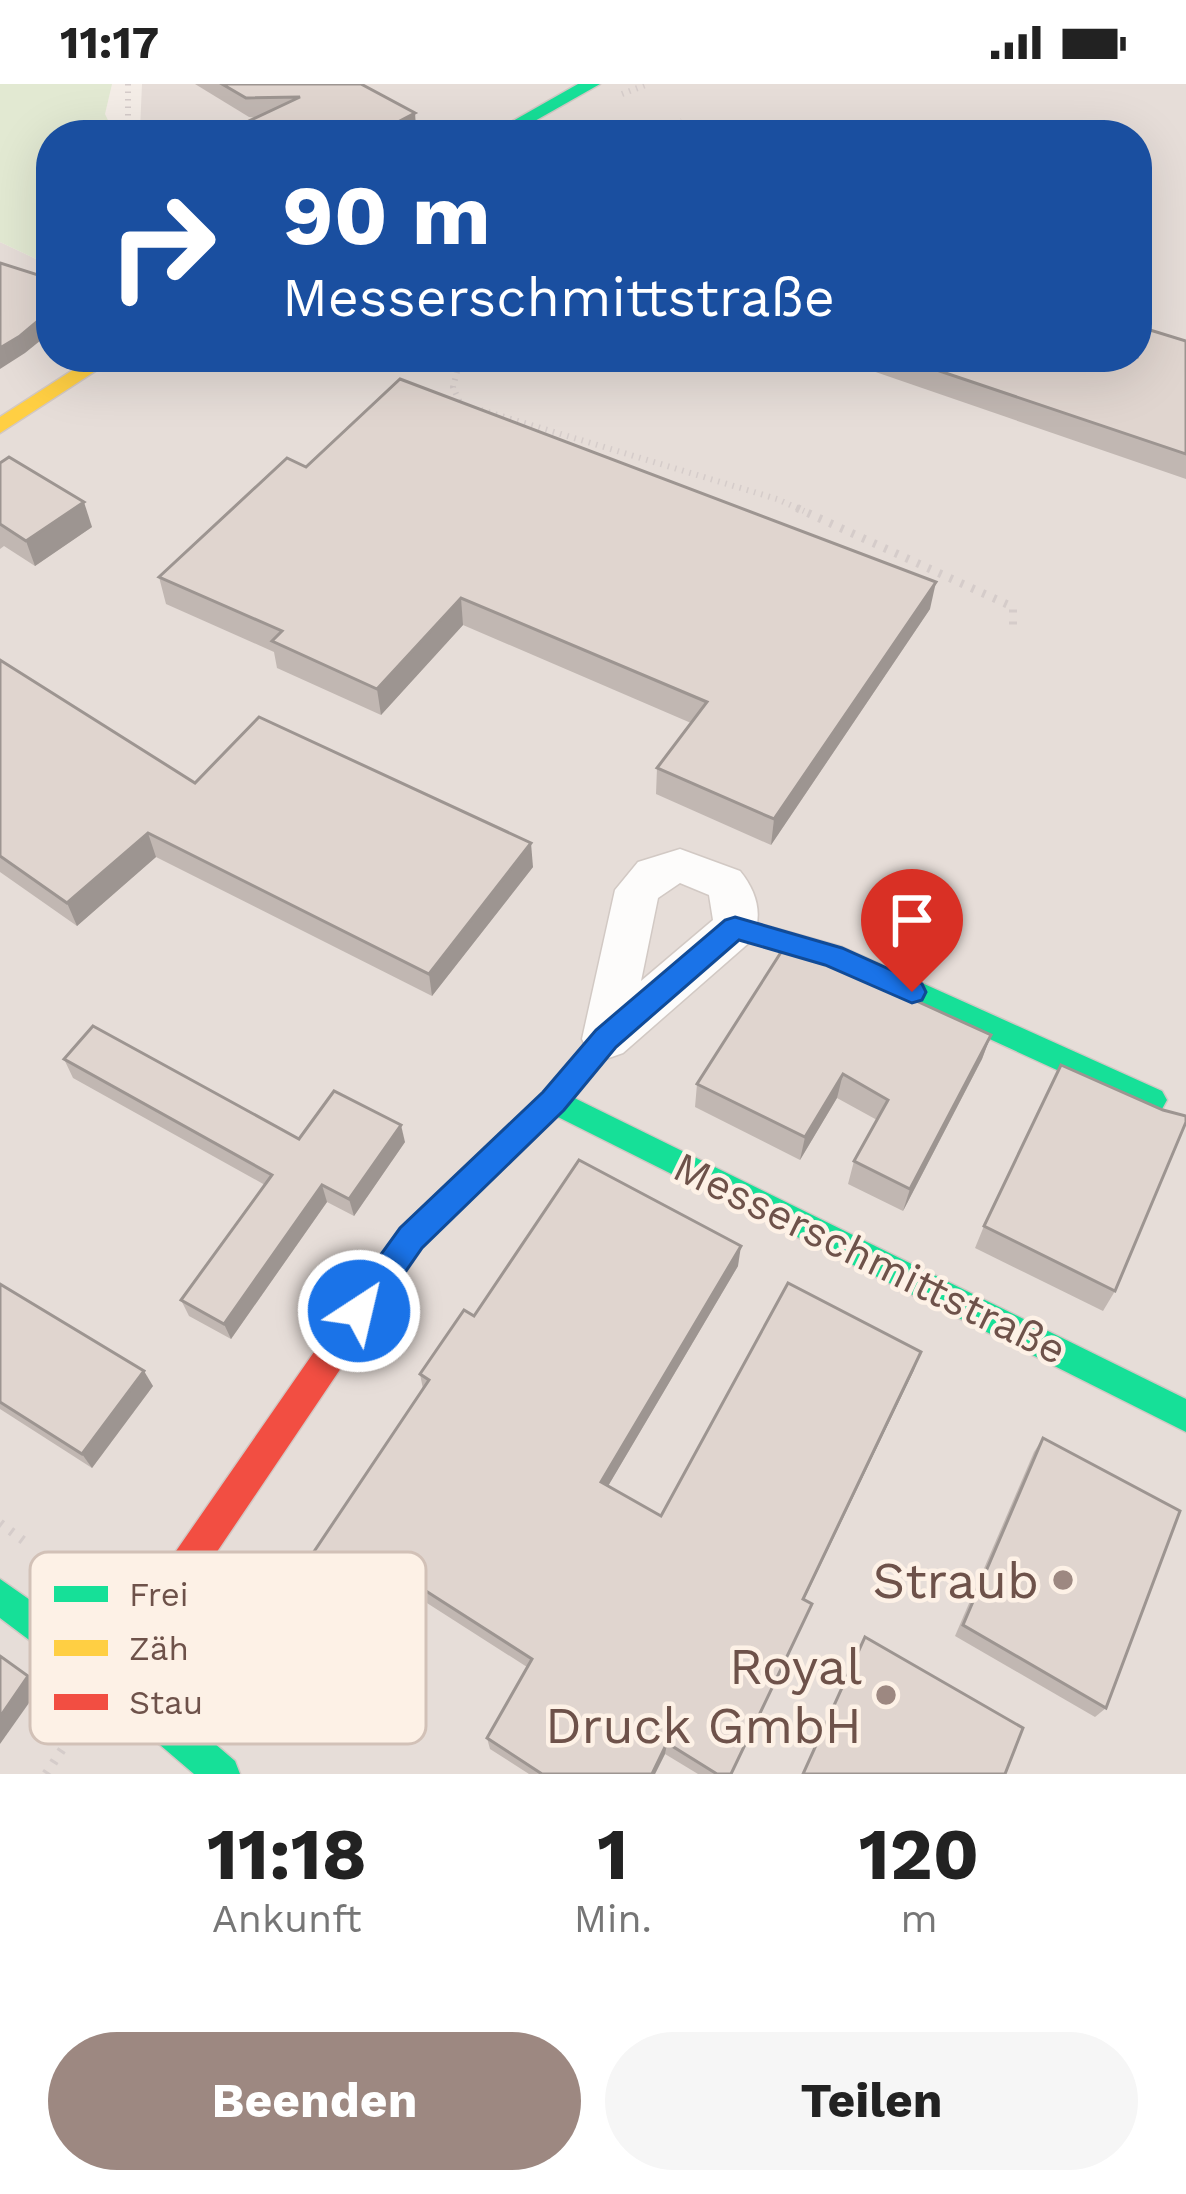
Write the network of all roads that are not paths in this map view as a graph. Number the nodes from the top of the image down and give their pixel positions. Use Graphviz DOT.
graph roads {
  1 [pos="591,84"];
  2 [pos="525,120"];
  3 [pos="83,372"];
  4 [pos="0,425"];
  5 [pos="735,928"];
  6 [pos="606,1039"];
  7 [pos="1151,1100"];
  8 [pos="554,1101"];
  9 [pos="1186,1416"];
  10 [pos="196,1552"];
  11 [pos="0,1596"];
  12 [pos="30,1618"];
  13 [pos="187,1744"];
  14 [pos="222,1774"];
  1 -- 2 [label="street"];
  3 -- 4 [label="street"];
  5 -- 6 [label="street"];
  5 -- 6 [label="street"];
  5 -- 7 [label="street"];
  6 -- 8 [label="street"];
  8 -- 9 [label="street, Messerschmittstraße"];
  8 -- 10 [label="street"];
  11 -- 12 [label="street"];
  13 -- 14 [label="street"];
}
